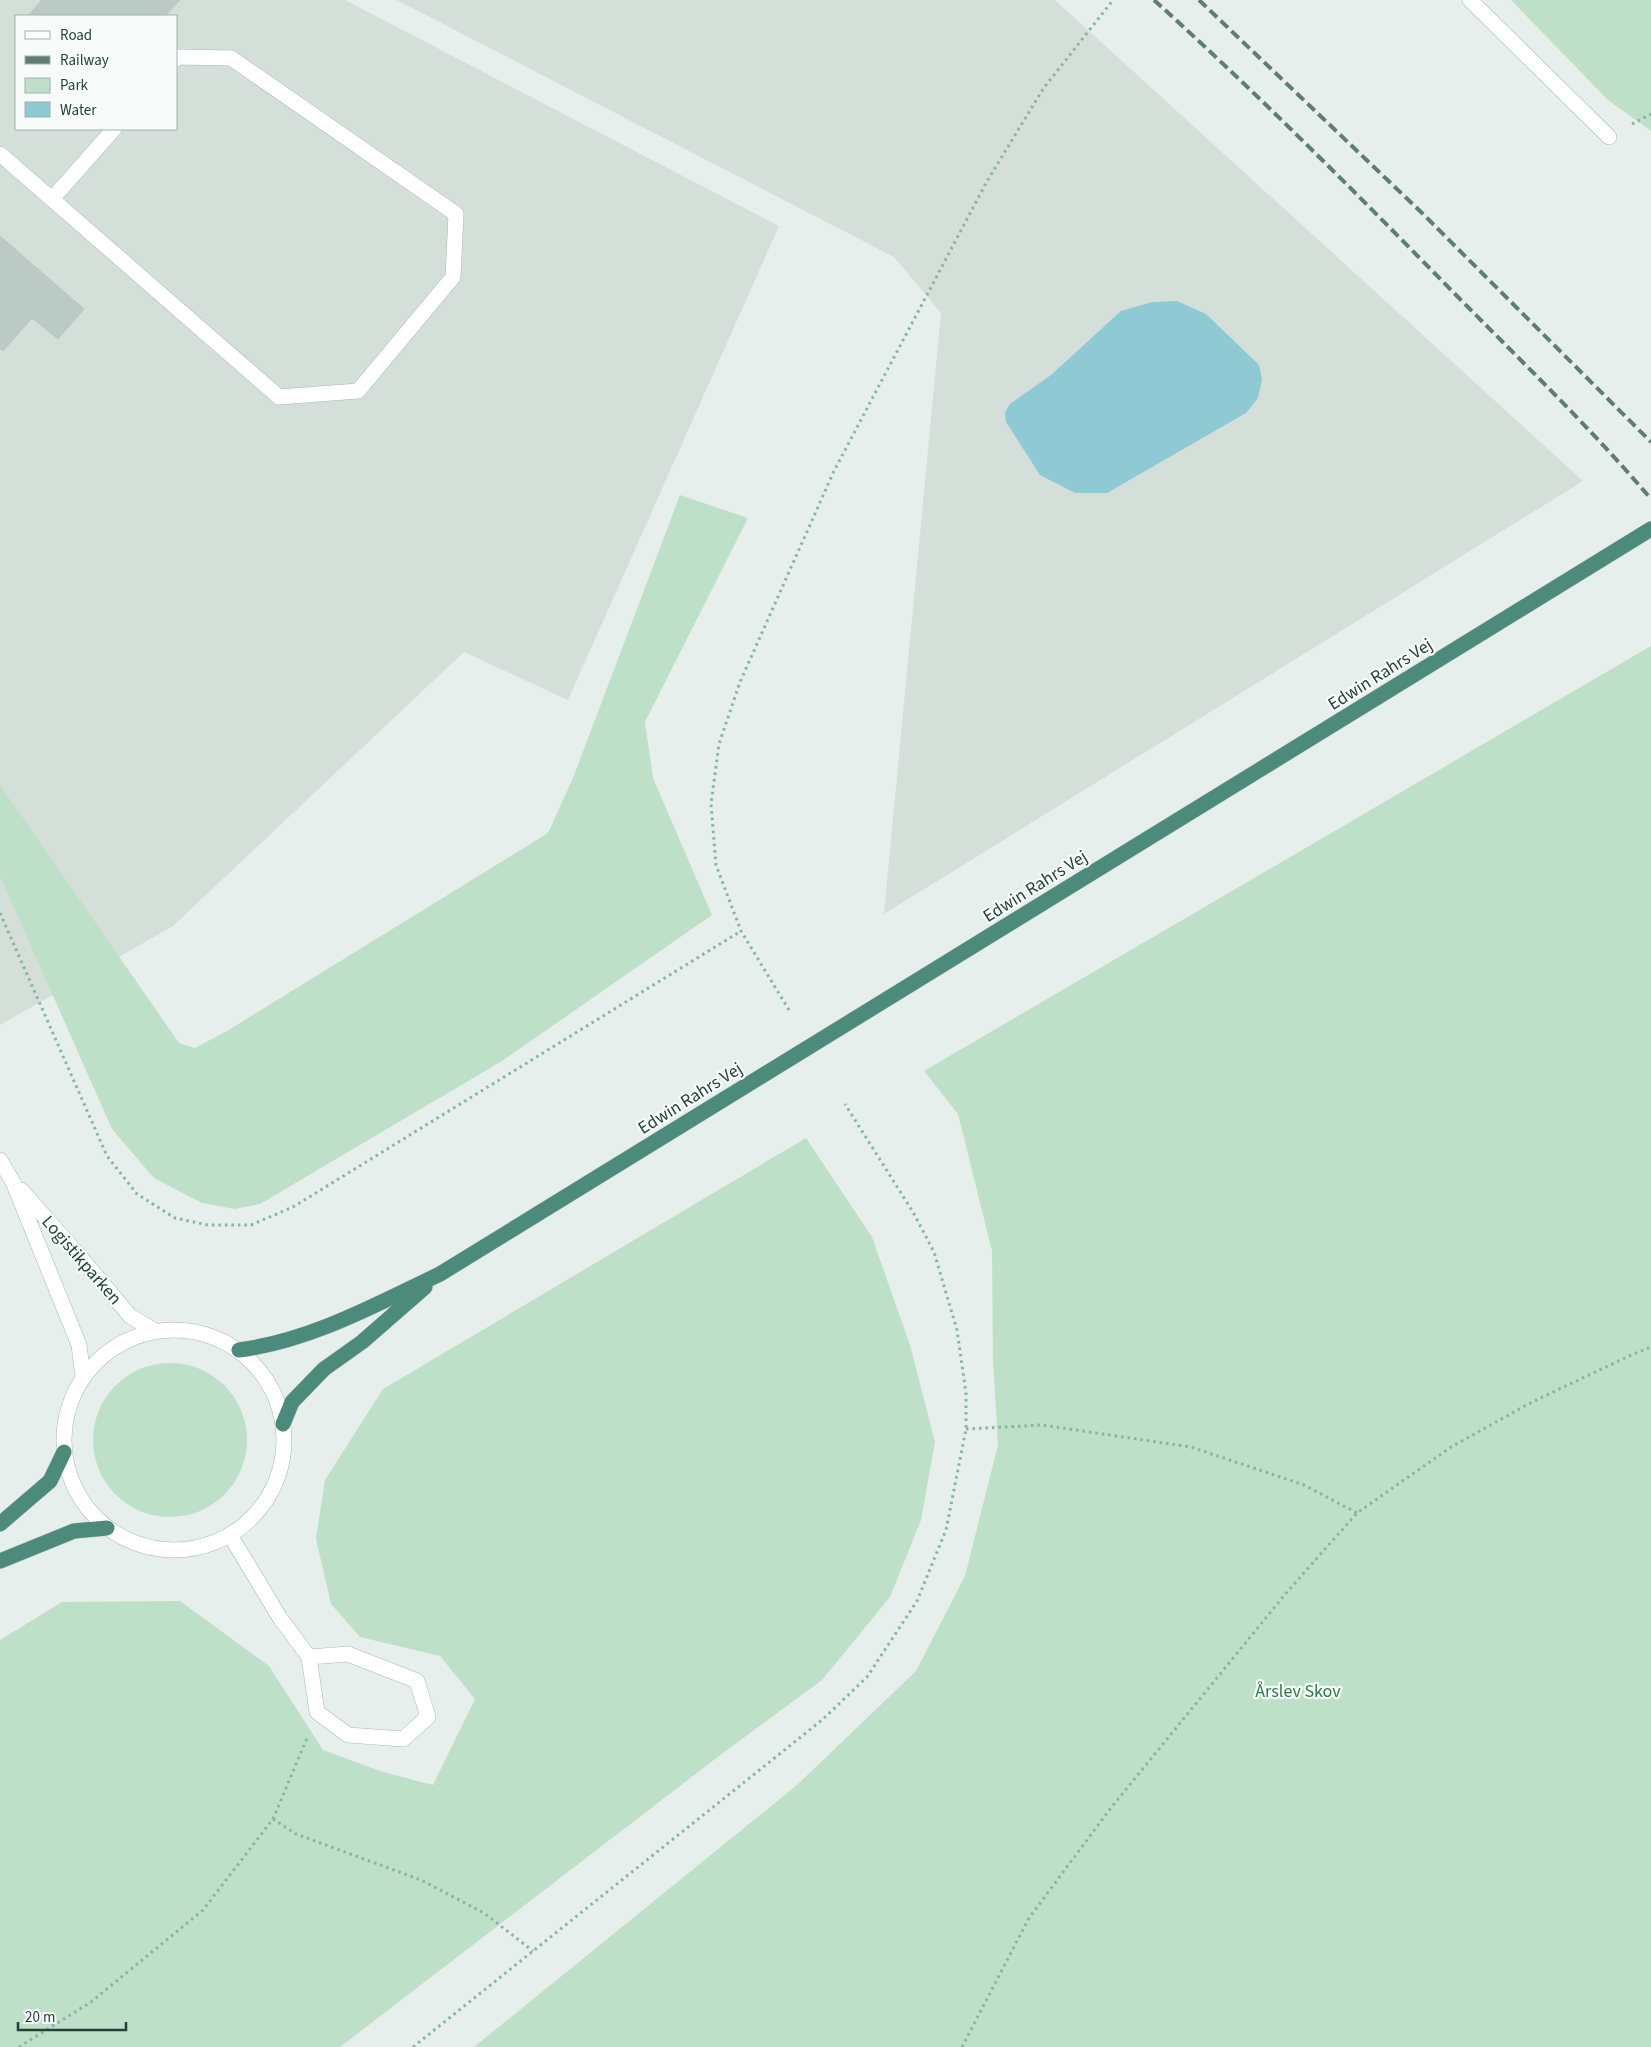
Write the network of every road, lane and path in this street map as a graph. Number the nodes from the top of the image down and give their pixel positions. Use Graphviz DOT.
graph roads {
  1 [pos="1113,0"];
  2 [pos="1470,0"];
  3 [pos="178,56"];
  4 [pos="113,130"];
  5 [pos="1609,137"];
  6 [pos="0,154"];
  7 [pos="52,199"];
  8 [pos="1651,529"];
  9 [pos="0,913"];
  10 [pos="741,931"];
  11 [pos="789,1010"];
  12 [pos="845,1104"];
  13 [pos="0,1160"];
  14 [pos="13,1182"];
  15 [pos="440,1274"];
  16 [pos="155,1331"];
  17 [pos="1651,1348"];
  18 [pos="239,1350"];
  19 [pos="83,1376"];
  20 [pos="284,1424"];
  21 [pos="966,1429"];
  22 [pos="64,1452"];
  23 [pos="1357,1514"];
  24 [pos="0,1524"];
  25 [pos="107,1528"];
  26 [pos="230,1535"];
  27 [pos="0,1561"];
  28 [pos="309,1658"];
  29 [pos="318,1712"];
  30 [pos="273,1819"];
  31 [pos="533,1952"];
  32 [pos="19,2047"];
  33 [pos="413,2047"];
  34 [pos="962,2047"];
  1 -- 10 [label="path"];
  2 -- 5 [label="street"];
  3 -- 7 [label="street"];
  4 -- 7 [label="street"];
  6 -- 7 [label="street"];
  8 -- 15 [label="highway, Edwin Rahrs Vej"];
  9 -- 10 [label="path"];
  10 -- 11 [label="path"];
  12 -- 21 [label="path"];
  13 -- 14 [label="street, Logistikparken"];
  14 -- 16 [label="street, Logistikparken"];
  14 -- 19 [label="street, Logistikparken"];
  15 -- 18 [label="highway"];
  15 -- 20 [label="highway"];
  16 -- 18 [label="street"];
  16 -- 19 [label="street"];
  17 -- 23 [label="path"];
  18 -- 20 [label="street"];
  19 -- 22 [label="street"];
  20 -- 26 [label="street"];
  21 -- 23 [label="path"];
  21 -- 31 [label="path"];
  22 -- 24 [label="highway"];
  22 -- 25 [label="street"];
  23 -- 34 [label="path"];
  25 -- 26 [label="street"];
  25 -- 27 [label="highway"];
  26 -- 28 [label="street"];
  28 -- 29 [label="street"];
  28 -- 29 [label="street"];
  29 -- 30 [label="path"];
  30 -- 31 [label="path"];
  30 -- 32 [label="path"];
  31 -- 33 [label="path"];
}
